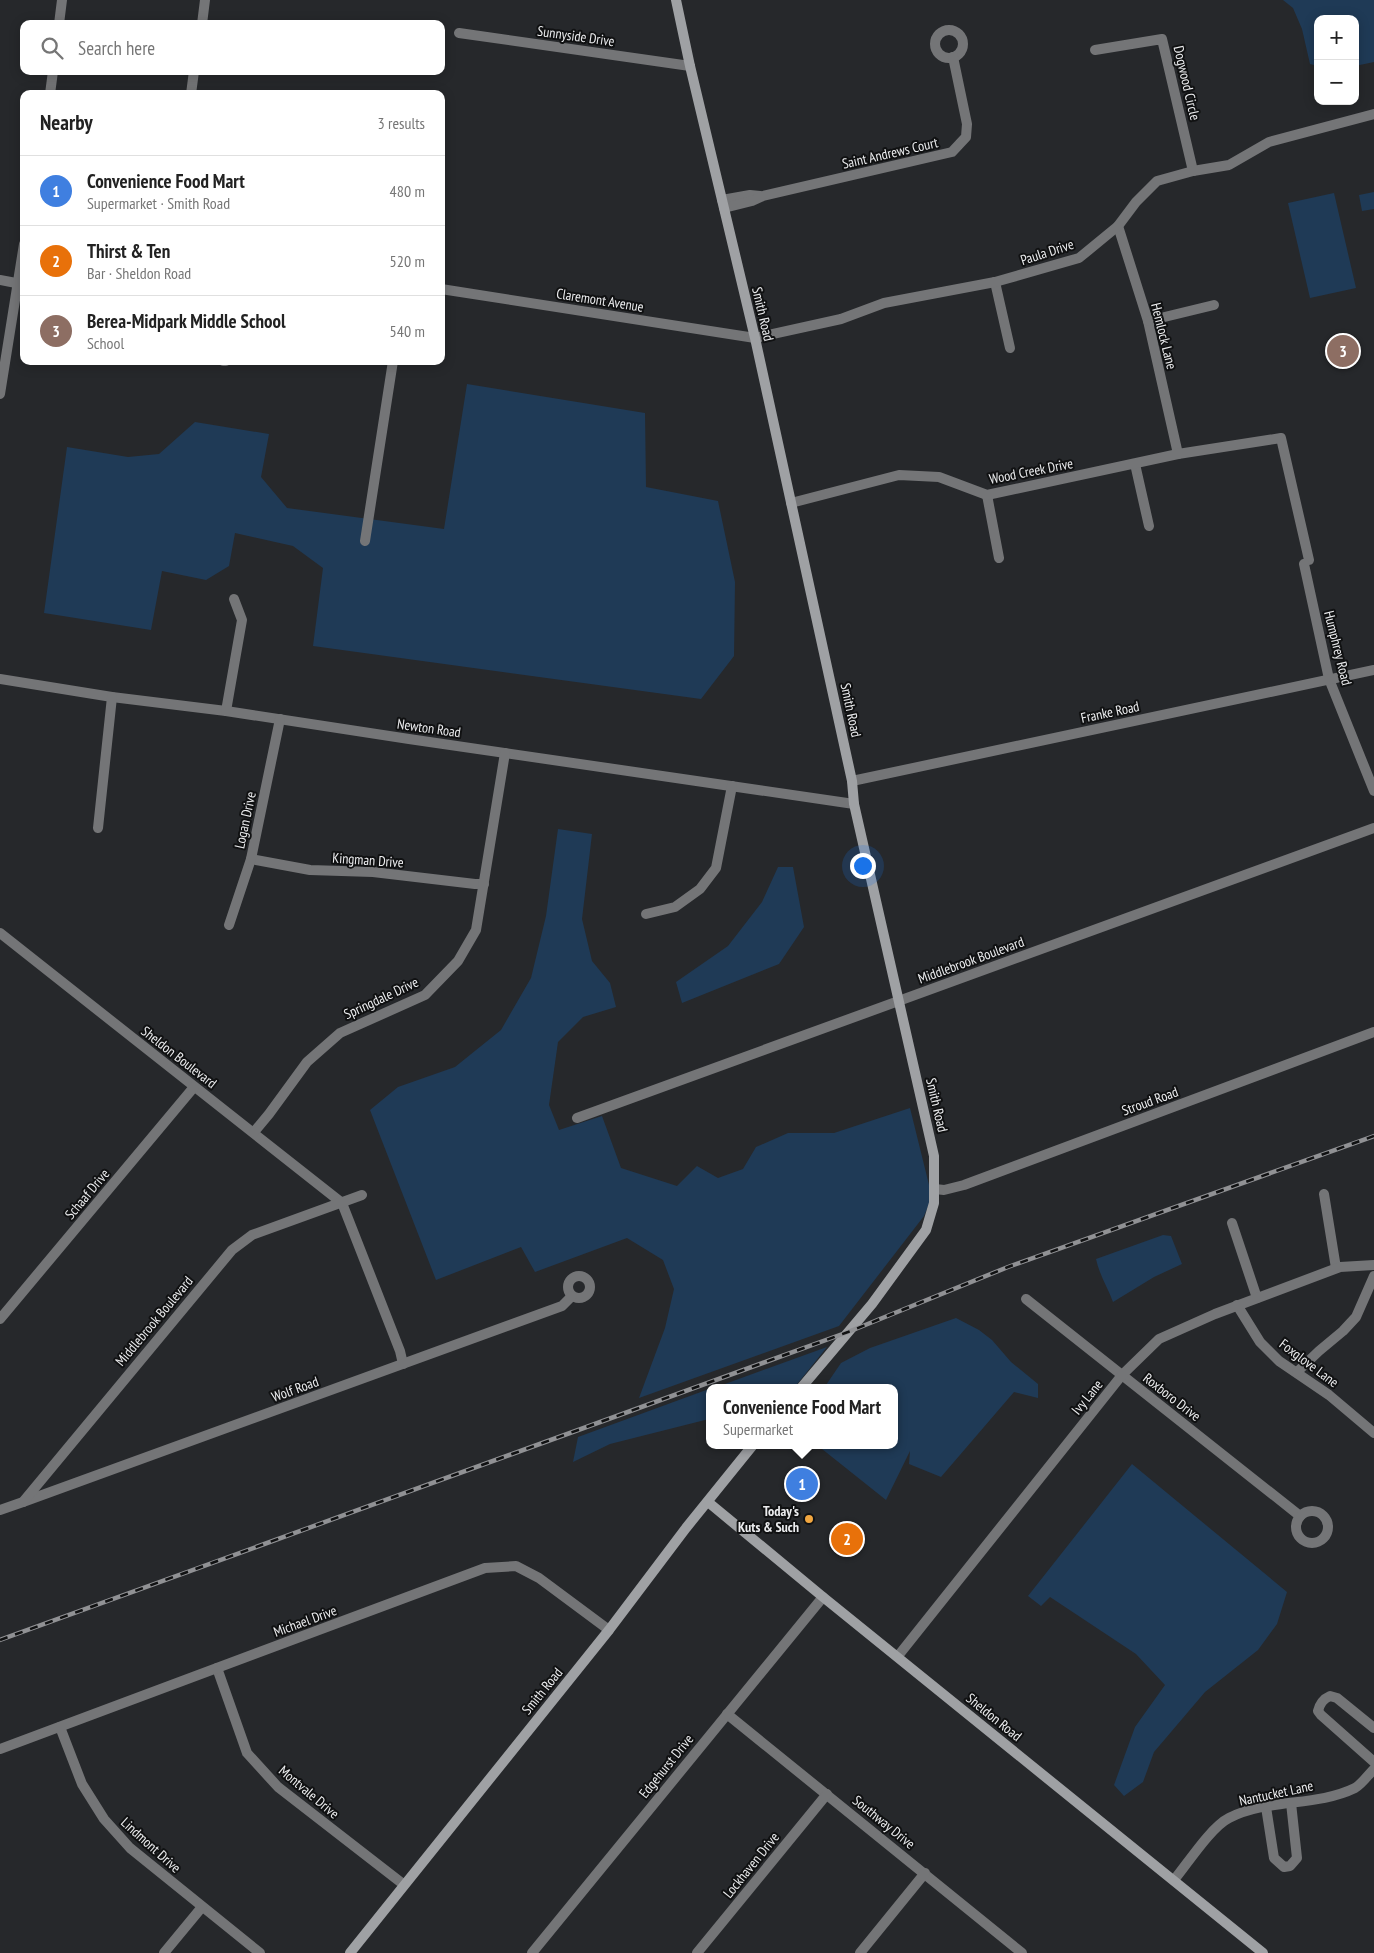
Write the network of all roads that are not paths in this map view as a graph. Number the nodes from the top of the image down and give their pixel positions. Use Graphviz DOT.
graph roads {
  1 [pos="62,0"];
  2 [pos="205,0"];
  3 [pos="676,0"];
  4 [pos="60,20"];
  5 [pos="202,20"];
  6 [pos="458,33"];
  7 [pos="1095,50"];
  8 [pos="952,57"];
  9 [pos="690,66"];
  10 [pos="52,75"];
  11 [pos="193,75"];
  12 [pos="51,90"];
  13 [pos="191,90"];
  14 [pos="1374,114"];
  15 [pos="1192,171"];
  16 [pos="723,204"];
  17 [pos="1118,226"];
  18 [pos="20,264"];
  19 [pos="0,280"];
  20 [pos="995,282"];
  21 [pos="16,283"];
  22 [pos="445,290"];
  23 [pos="1214,306"];
  24 [pos="1148,321"];
  25 [pos="755,338"];
  26 [pos="1010,348"];
  27 [pos="392,365"];
  28 [pos="0,394"];
  29 [pos="1280,438"];
  30 [pos="1178,454"];
  31 [pos="1135,464"];
  32 [pos="987,495"];
  33 [pos="791,503"];
  34 [pos="1149,526"];
  35 [pos="365,541"];
  36 [pos="999,558"];
  37 [pos="234,599"];
  38 [pos="1374,670"];
  39 [pos="0,679"];
  40 [pos="1329,679"];
  41 [pos="112,696"];
  42 [pos="226,711"];
  43 [pos="280,719"];
  44 [pos="505,753"];
  45 [pos="852,781"];
  46 [pos="732,786"];
  47 [pos="1374,791"];
  48 [pos="854,804"];
  49 [pos="98,828"];
  50 [pos="1374,828"];
  51 [pos="251,859"];
  52 [pos="484,884"];
  53 [pos="646,914"];
  54 [pos="229,925"];
  55 [pos="0,933"];
  56 [pos="899,1000"];
  57 [pos="1374,1032"];
  58 [pos="194,1087"];
  59 [pos="577,1118"];
  60 [pos="254,1132"];
  61 [pos="935,1189"];
  62 [pos="1324,1194"];
  63 [pos="362,1195"];
  64 [pos="342,1202"];
  65 [pos="1232,1223"];
  66 [pos="1374,1265"];
  67 [pos="1336,1268"];
  68 [pos="1374,1276"];
  69 [pos="572,1296"];
  70 [pos="1257,1298"];
  71 [pos="1026,1299"];
  72 [pos="1237,1306"];
  73 [pos="0,1319"];
  74 [pos="403,1364"];
  75 [pos="1297,1372"];
  76 [pos="1122,1375"];
  77 [pos="804,1384"];
  78 [pos="1374,1433"];
  79 [pos="750,1449"];
  80 [pos="23,1502"];
  81 [pos="708,1502"];
  82 [pos="0,1510"];
  83 [pos="1300,1516"];
  84 [pos="823,1597"];
  85 [pos="609,1630"];
  86 [pos="898,1656"];
  87 [pos="218,1668"];
  88 [pos="727,1714"];
  89 [pos="60,1727"];
  90 [pos="1374,1728"];
  91 [pos="0,1748"];
  92 [pos="1374,1762"];
  93 [pos="1374,1769"];
  94 [pos="827,1794"];
  95 [pos="1291,1803"];
  96 [pos="1266,1807"];
  97 [pos="925,1874"];
  98 [pos="1174,1880"];
  99 [pos="403,1884"];
  100 [pos="202,1907"];
  101 [pos="164,1953"];
  102 [pos="260,1953"];
  103 [pos="350,1953"];
  104 [pos="532,1953"];
  105 [pos="697,1953"];
  106 [pos="860,1953"];
  107 [pos="1022,1953"];
  108 [pos="1263,1953"];
  1 -- 4 [label="street"];
  2 -- 5 [label="street"];
  3 -- 9 [label="main road, Smith Road"];
  6 -- 9 [label="street, Sunnyside Drive"];
  7 -- 15 [label="street, Dogwood Circle"];
  8 -- 16 [label="street, Saint Andrews Court"];
  9 -- 16 [label="main road, Smith Road"];
  10 -- 12 [label="street"];
  11 -- 13 [label="street"];
  14 -- 15 [label="street, Paula Drive"];
  15 -- 17 [label="street, Paula Drive"];
  16 -- 25 [label="main road, Smith Road"];
  17 -- 20 [label="street, Paula Drive"];
  17 -- 24 [label="street, Hemlock Lane"];
  18 -- 21 [label="street"];
  19 -- 21 [label="street"];
  20 -- 25 [label="street, Paula Drive"];
  20 -- 26 [label="street"];
  21 -- 28 [label="street"];
  22 -- 25 [label="street, Claremont Avenue"];
  23 -- 24 [label="street"];
  24 -- 30 [label="street, Hemlock Lane"];
  25 -- 33 [label="main road, Smith Road"];
  27 -- 35 [label="street"];
  29 -- 30 [label="street, Wood Creek Drive"];
  29 -- 40 [label="street, Humphrey Road"];
  30 -- 31 [label="street, Wood Creek Drive"];
  31 -- 32 [label="street, Wood Creek Drive"];
  31 -- 34 [label="street"];
  32 -- 33 [label="street, Wood Creek Drive"];
  32 -- 36 [label="street"];
  33 -- 45 [label="main road, Smith Road"];
  37 -- 42 [label="street"];
  38 -- 40 [label="street, Franke Road"];
  39 -- 41 [label="street, Newton Road"];
  40 -- 45 [label="street, Franke Road"];
  40 -- 47 [label="street, Humphrey Road"];
  41 -- 42 [label="street, Newton Road"];
  41 -- 49 [label="street"];
  42 -- 43 [label="street, Newton Road"];
  43 -- 44 [label="street, Newton Road"];
  43 -- 51 [label="street, Logan Drive"];
  44 -- 46 [label="street, Newton Road"];
  44 -- 52 [label="street, Springdale Drive"];
  45 -- 48 [label="main road, Smith Road"];
  46 -- 48 [label="street, Newton Road"];
  46 -- 53 [label="street"];
  48 -- 56 [label="main road, Smith Road"];
  50 -- 56 [label="street, Middlebrook Boulevard"];
  51 -- 52 [label="street, Kingman Drive"];
  51 -- 54 [label="street, Logan Drive"];
  52 -- 60 [label="street, Springdale Drive"];
  55 -- 58 [label="street, Sheldon Boulevard"];
  56 -- 59 [label="street, Middlebrook Boulevard"];
  56 -- 61 [label="main road, Smith Road"];
  57 -- 61 [label="street, Stroud Road"];
  58 -- 60 [label="street, Sheldon Boulevard"];
  58 -- 73 [label="street, Schaaf Drive"];
  60 -- 64 [label="street, Sheldon Boulevard"];
  61 -- 77 [label="main road, Smith Road"];
  62 -- 67 [label="street"];
  63 -- 64 [label="street, Middlebrook Boulevard"];
  64 -- 74 [label="street"];
  64 -- 80 [label="street, Middlebrook Boulevard"];
  65 -- 70 [label="street"];
  66 -- 67 [label="street, Ivy Lane"];
  67 -- 70 [label="street, Ivy Lane"];
  68 -- 75 [label="street"];
  69 -- 74 [label="street, Wolf Road"];
  70 -- 72 [label="street, Ivy Lane"];
  71 -- 76 [label="street, Roxboro Drive"];
  72 -- 75 [label="street, Foxglove Lane"];
  72 -- 76 [label="street, Ivy Lane"];
  74 -- 80 [label="street, Wolf Road"];
  75 -- 78 [label="street, Foxglove Lane"];
  76 -- 83 [label="street, Roxboro Drive"];
  76 -- 86 [label="street, Ivy Lane"];
  79 -- 81 [label="main road, Smith Road"];
  80 -- 82 [label="street"];
  81 -- 84 [label="main road, Sheldon Road"];
  81 -- 85 [label="main road, Smith Road"];
  84 -- 86 [label="main road, Sheldon Road"];
  84 -- 88 [label="street, Edgehurst Drive"];
  85 -- 87 [label="street, Michael Drive"];
  85 -- 99 [label="main road, Smith Road"];
  86 -- 98 [label="main road, Sheldon Road"];
  87 -- 89 [label="street, Michael Drive"];
  87 -- 99 [label="street, Montvale Drive"];
  88 -- 94 [label="street, Southway Drive"];
  88 -- 104 [label="street, Edgehurst Drive"];
  89 -- 91 [label="street, Michael Drive"];
  89 -- 100 [label="street, Lindmont Drive"];
  90 -- 92 [label="street"];
  93 -- 95 [label="street, Nantucket Lane"];
  94 -- 97 [label="street, Southway Drive"];
  94 -- 105 [label="street, Lockhaven Drive"];
  95 -- 96 [label="street, Nantucket Lane"];
  95 -- 96 [label="street"];
  96 -- 98 [label="street, Nantucket Lane"];
  97 -- 106 [label="street"];
  97 -- 107 [label="street, Southway Drive"];
  98 -- 108 [label="main road, Sheldon Road"];
  99 -- 103 [label="main road, Smith Road"];
  100 -- 101 [label="street"];
  100 -- 102 [label="street, Lindmont Drive"];
}
